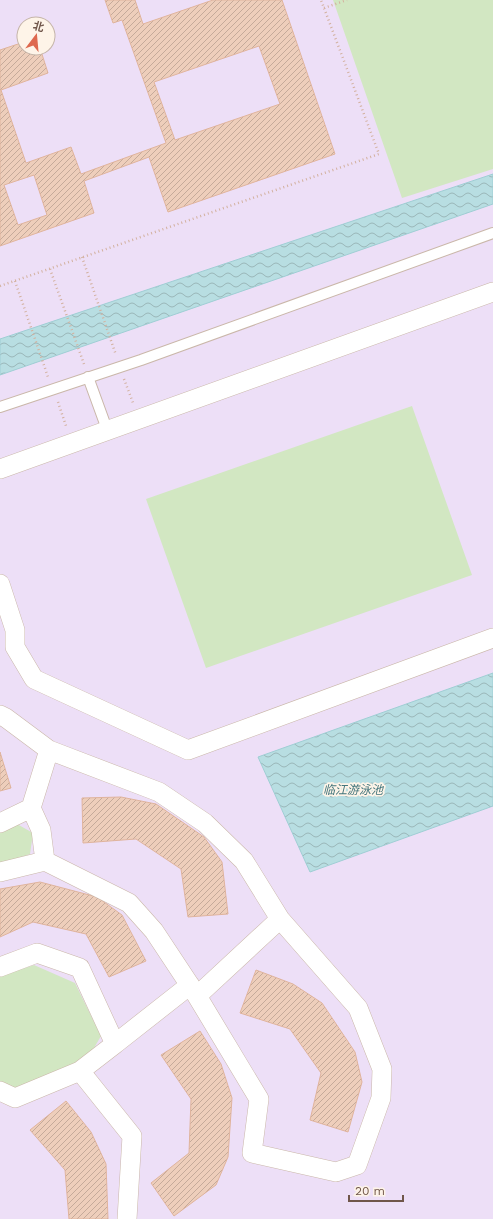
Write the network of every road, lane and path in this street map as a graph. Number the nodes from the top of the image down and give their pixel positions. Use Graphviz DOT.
graph roads {
  1 [pos="321,0"];
  2 [pos="347,0"];
  3 [pos="324,8"];
  4 [pos="493,233"];
  5 [pos="82,258"];
  6 [pos="50,269"];
  7 [pos="15,281"];
  8 [pos="0,286"];
  9 [pos="493,292"];
  10 [pos="113,346"];
  11 [pos="81,357"];
  12 [pos="45,368"];
  13 [pos="88,377"];
  14 [pos="0,407"];
  15 [pos="108,432"];
  16 [pos="0,469"];
  17 [pos="0,584"];
  18 [pos="493,638"];
  19 [pos="8,646"];
  20 [pos="0,715"];
  21 [pos="49,750"];
  22 [pos="31,808"];
  23 [pos="0,823"];
  24 [pos="45,861"];
  25 [pos="0,872"];
  26 [pos="280,919"];
  27 [pos="0,967"];
  28 [pos="193,990"];
  29 [pos="115,1044"];
  30 [pos="80,1071"];
  31 [pos="0,1091"];
  32 [pos="127,1219"];
  1 -- 3 [label="path"];
  2 -- 3 [label="path"];
  3 -- 5 [label="path"];
  4 -- 13 [label="lane"];
  5 -- 6 [label="path"];
  5 -- 10 [label="path"];
  6 -- 7 [label="path"];
  6 -- 11 [label="path"];
  7 -- 8 [label="path"];
  7 -- 12 [label="path"];
  9 -- 15 [label="street"];
  13 -- 14 [label="lane"];
  13 -- 15 [label="lane"];
  15 -- 16 [label="street"];
  17 -- 19 [label="street"];
  18 -- 19 [label="street"];
  20 -- 21 [label="street"];
  21 -- 22 [label="street"];
  21 -- 26 [label="street"];
  22 -- 23 [label="street"];
  22 -- 24 [label="street"];
  24 -- 25 [label="street"];
  24 -- 28 [label="street"];
  26 -- 28 [label="street"];
  26 -- 28 [label="street"];
  27 -- 29 [label="street"];
  28 -- 29 [label="street"];
  29 -- 30 [label="street"];
  30 -- 31 [label="street"];
  30 -- 32 [label="street"];
}
